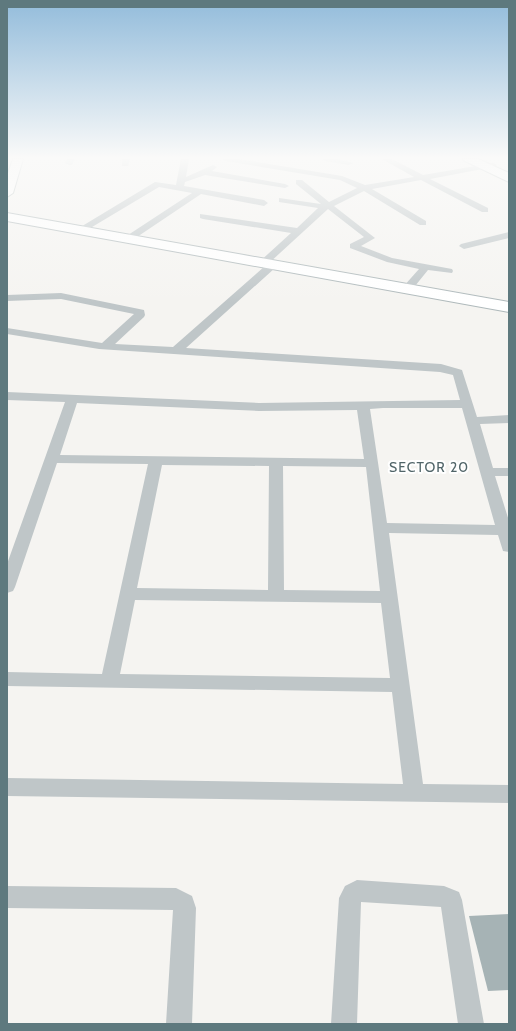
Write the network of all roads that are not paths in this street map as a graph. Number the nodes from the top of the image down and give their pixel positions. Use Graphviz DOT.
graph roads {
  1 [pos="119,207"];
  2 [pos="174,207"];
  3 [pos="234,207"];
  4 [pos="327,207"];
  5 [pos="396,207"];
  6 [pos="479,207"];
  7 [pos="485,210"];
  8 [pos="203,216"];
  9 [pos="7,217"];
  10 [pos="217,218"];
  11 [pos="423,223"];
  12 [pos="79,230"];
  13 [pos="299,231"];
  14 [pos="509,235"];
  15 [pos="128,240"];
  16 [pos="464,246"];
  17 [pos="266,265"];
  18 [pos="425,268"];
  19 [pos="448,271"];
  20 [pos="407,289"];
  21 [pos="65,296"];
  22 [pos="7,298"];
  23 [pos="7,305"];
  24 [pos="509,307"];
  25 [pos="7,331"];
  26 [pos="105,346"];
  27 [pos="176,351"];
  28 [pos="7,396"];
  29 [pos="72,398"];
  30 [pos="466,404"];
  31 [pos="363,406"];
  32 [pos="509,419"];
  33 [pos="472,421"];
  34 [pos="51,459"];
  35 [pos="156,461"];
  36 [pos="276,462"];
  37 [pos="372,463"];
  38 [pos="487,472"];
  39 [pos="509,472"];
  40 [pos="380,528"];
  41 [pos="504,530"];
  42 [pos="509,546"];
  43 [pos="7,587"];
  44 [pos="128,594"];
  45 [pos="276,596"];
  46 [pos="389,597"];
  47 [pos="7,679"];
  48 [pos="110,680"];
  49 [pos="400,685"];
  50 [pos="7,787"];
  51 [pos="414,792"];
  52 [pos="509,794"];
  53 [pos="7,896"];
  54 [pos="179,1024"];
  55 [pos="344,1024"];
  56 [pos="471,1024"];
  1 -- 12 [label="street"];
  2 -- 15 [label="street"];
  3 -- 10 [label="street"];
  4 -- 13 [label="street"];
  4 -- 18 [label="street"];
  5 -- 11 [label="street"];
  6 -- 7 [label="street"];
  8 -- 10 [label="street"];
  9 -- 12 [label="street"];
  10 -- 13 [label="street"];
  12 -- 15 [label="street"];
  13 -- 17 [label="street"];
  14 -- 16 [label="street"];
  15 -- 17 [label="street"];
  17 -- 20 [label="street"];
  17 -- 27 [label="street"];
  18 -- 19 [label="street"];
  18 -- 20 [label="street"];
  20 -- 24 [label="street"];
  21 -- 22 [label="street"];
  21 -- 23 [label="street"];
  21 -- 26 [label="street"];
  25 -- 26 [label="street"];
  26 -- 27 [label="street"];
  27 -- 30 [label="street"];
  28 -- 29 [label="street"];
  29 -- 31 [label="street"];
  29 -- 34 [label="street"];
  30 -- 31 [label="street"];
  30 -- 33 [label="street"];
  31 -- 37 [label="street"];
  32 -- 33 [label="street"];
  33 -- 38 [label="street"];
  34 -- 35 [label="street"];
  34 -- 43 [label="street"];
  35 -- 36 [label="street"];
  35 -- 44 [label="street"];
  36 -- 37 [label="street"];
  36 -- 45 [label="street"];
  37 -- 40 [label="street"];
  38 -- 39 [label="street"];
  38 -- 41 [label="street"];
  40 -- 41 [label="street"];
  40 -- 46 [label="street"];
  41 -- 42 [label="street"];
  44 -- 45 [label="street"];
  44 -- 48 [label="street"];
  45 -- 46 [label="street"];
  46 -- 49 [label="street"];
  47 -- 48 [label="street"];
  48 -- 49 [label="street"];
  49 -- 51 [label="street"];
  50 -- 51 [label="street"];
  51 -- 52 [label="street"];
  53 -- 54 [label="street"];
  55 -- 56 [label="street"];
}
